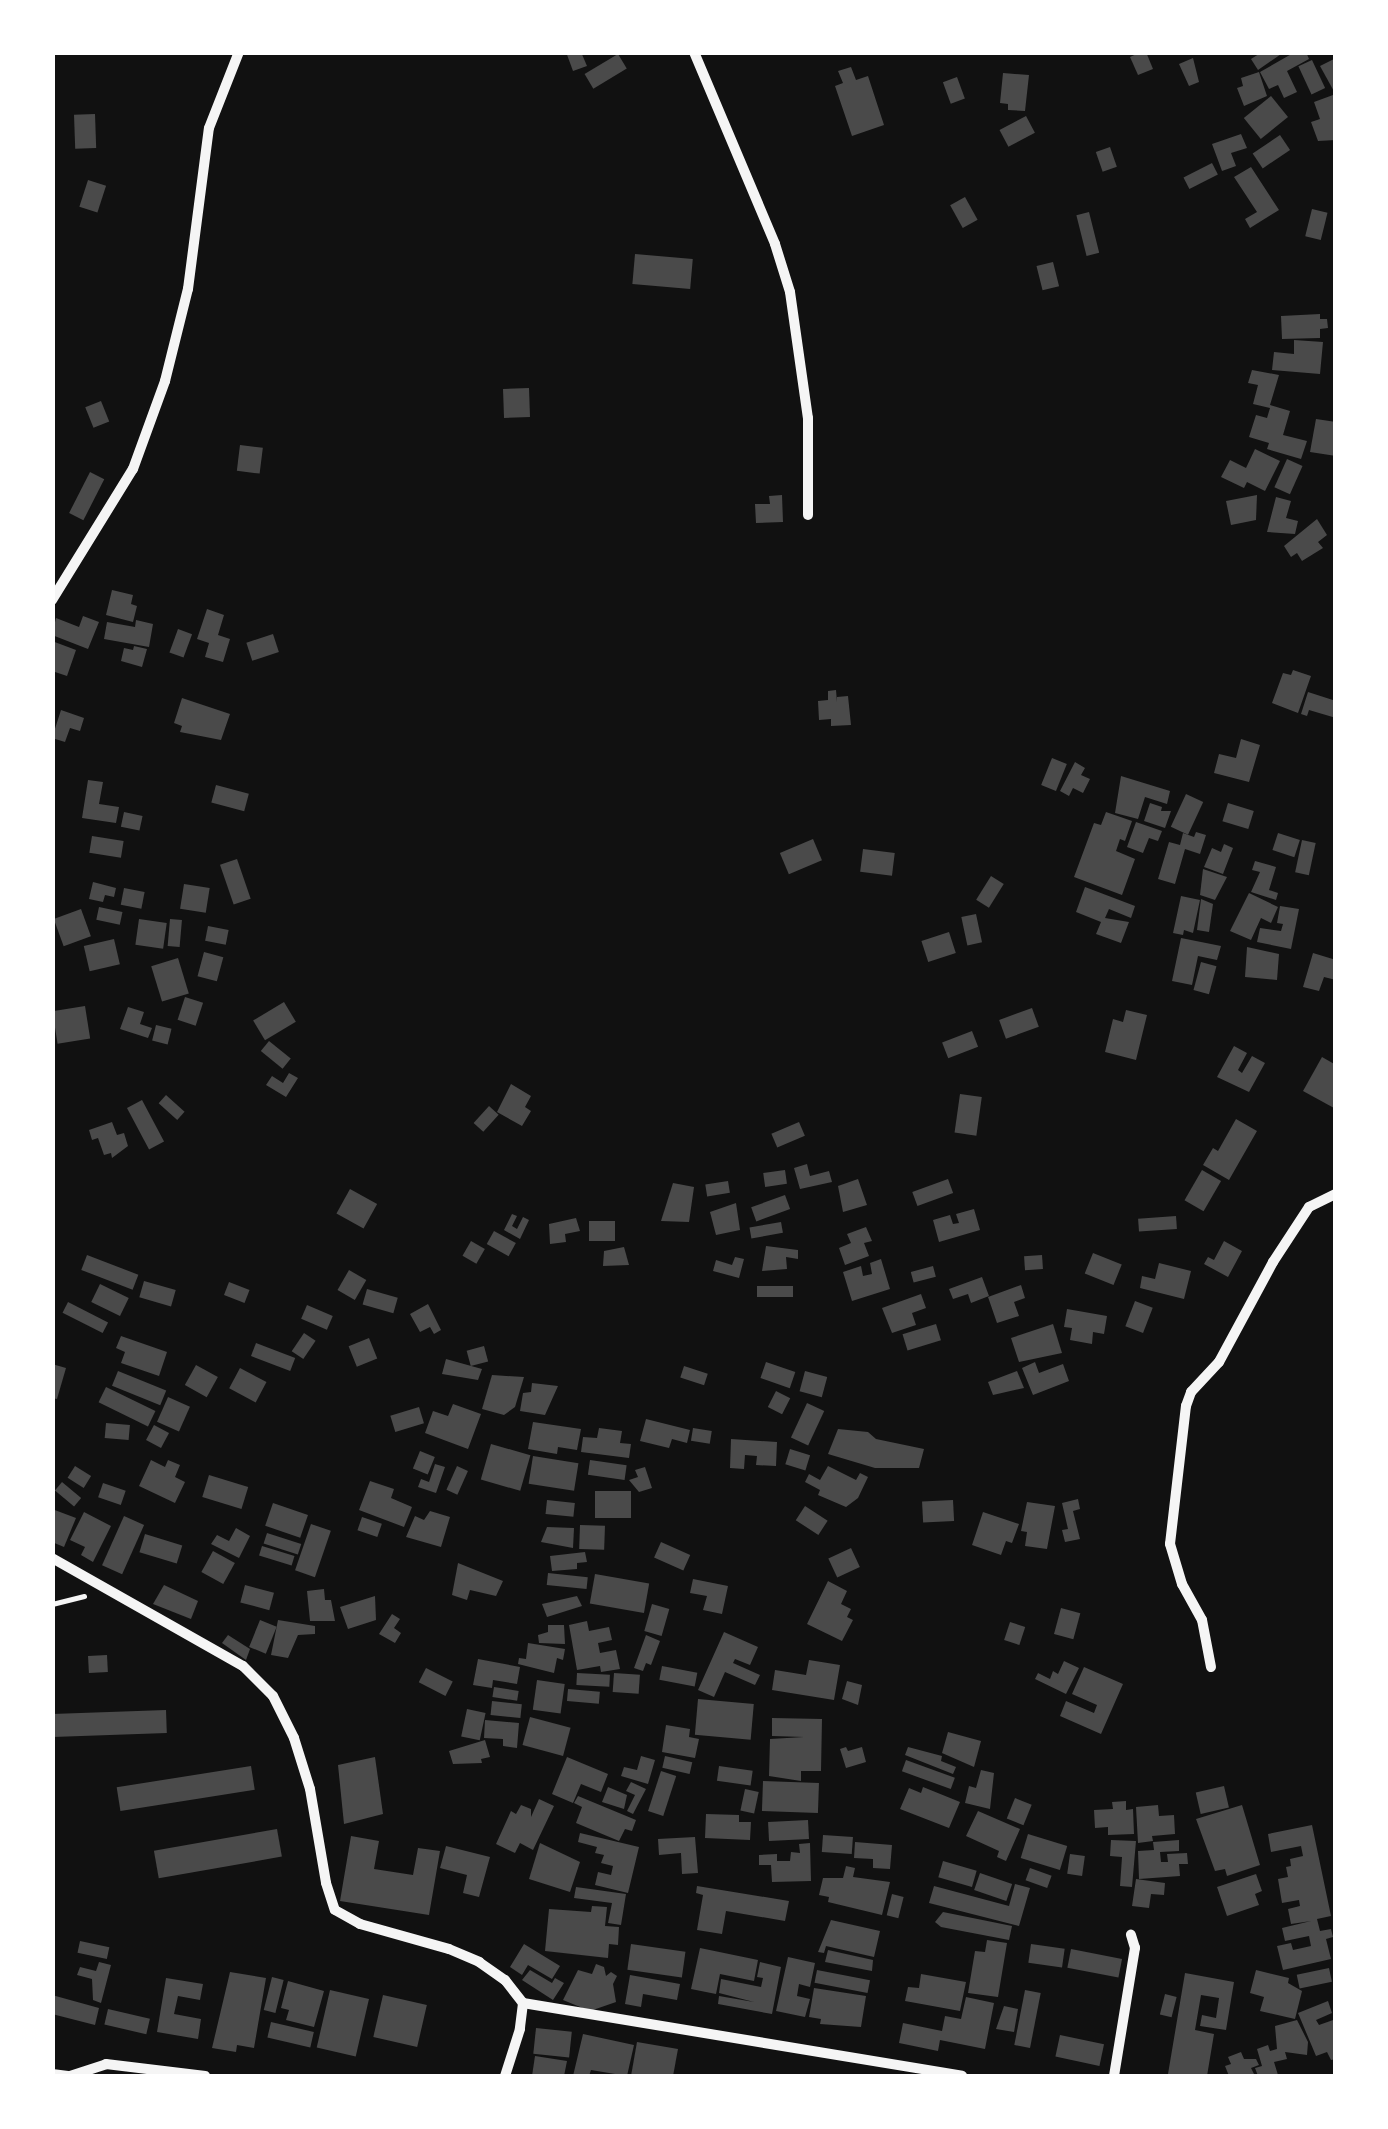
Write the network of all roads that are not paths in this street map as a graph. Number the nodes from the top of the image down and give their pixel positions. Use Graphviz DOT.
graph roads {
  1 [pos="239,52"];
  2 [pos="694,52"];
  3 [pos="808,515"];
  4 [pos="52,600"];
  5 [pos="1336,1194"];
  6 [pos="52,1558"];
  7 [pos="1210,1667"];
  8 [pos="1131,1935"];
  9 [pos="522,2003"];
  10 [pos="52,2074"];
  11 [pos="69,2076"];
  12 [pos="206,2076"];
  13 [pos="505,2076"];
  14 [pos="962,2076"];
  15 [pos="1114,2076"];
  1 -- 4 [label="street"];
  2 -- 3 [label="street"];
  5 -- 7 [label="street"];
  6 -- 9 [label="street"];
  8 -- 15 [label="street"];
  9 -- 13 [label="street"];
  9 -- 14 [label="street"];
  10 -- 11 [label="street"];
  11 -- 12 [label="street"];
}
